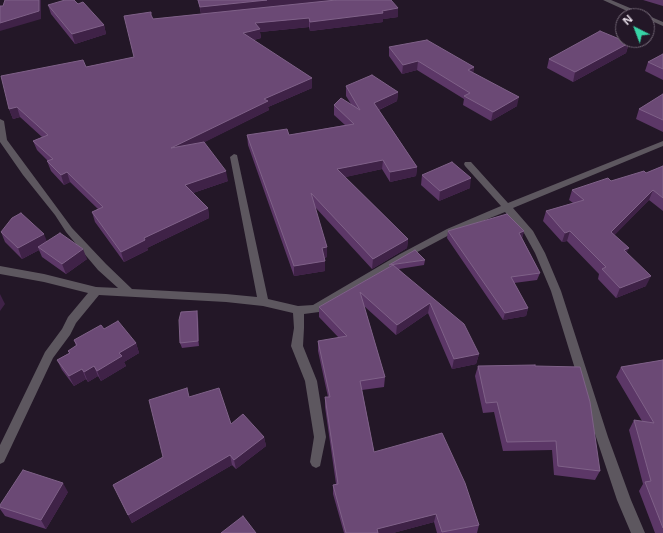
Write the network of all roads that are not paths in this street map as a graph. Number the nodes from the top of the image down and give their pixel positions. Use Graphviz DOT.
graph roads {
  1 [pos="606,0"];
  2 [pos="625,8"];
  3 [pos="0,121"];
  4 [pos="663,143"];
  5 [pos="234,157"];
  6 [pos="468,164"];
  7 [pos="507,208"];
  8 [pos="0,270"];
  9 [pos="96,292"];
  10 [pos="130,293"];
  11 [pos="263,302"];
  12 [pos="298,310"];
  13 [pos="0,458"];
  14 [pos="316,462"];
  15 [pos="638,533"];
  1 -- 2 [label="street"];
  3 -- 10 [label="street"];
  4 -- 7 [label="street"];
  5 -- 11 [label="street"];
  6 -- 7 [label="street"];
  7 -- 12 [label="street"];
  7 -- 15 [label="street"];
  8 -- 9 [label="street"];
  9 -- 10 [label="street"];
  9 -- 13 [label="street"];
  10 -- 11 [label="street"];
  11 -- 12 [label="street"];
  12 -- 14 [label="street"];
}
